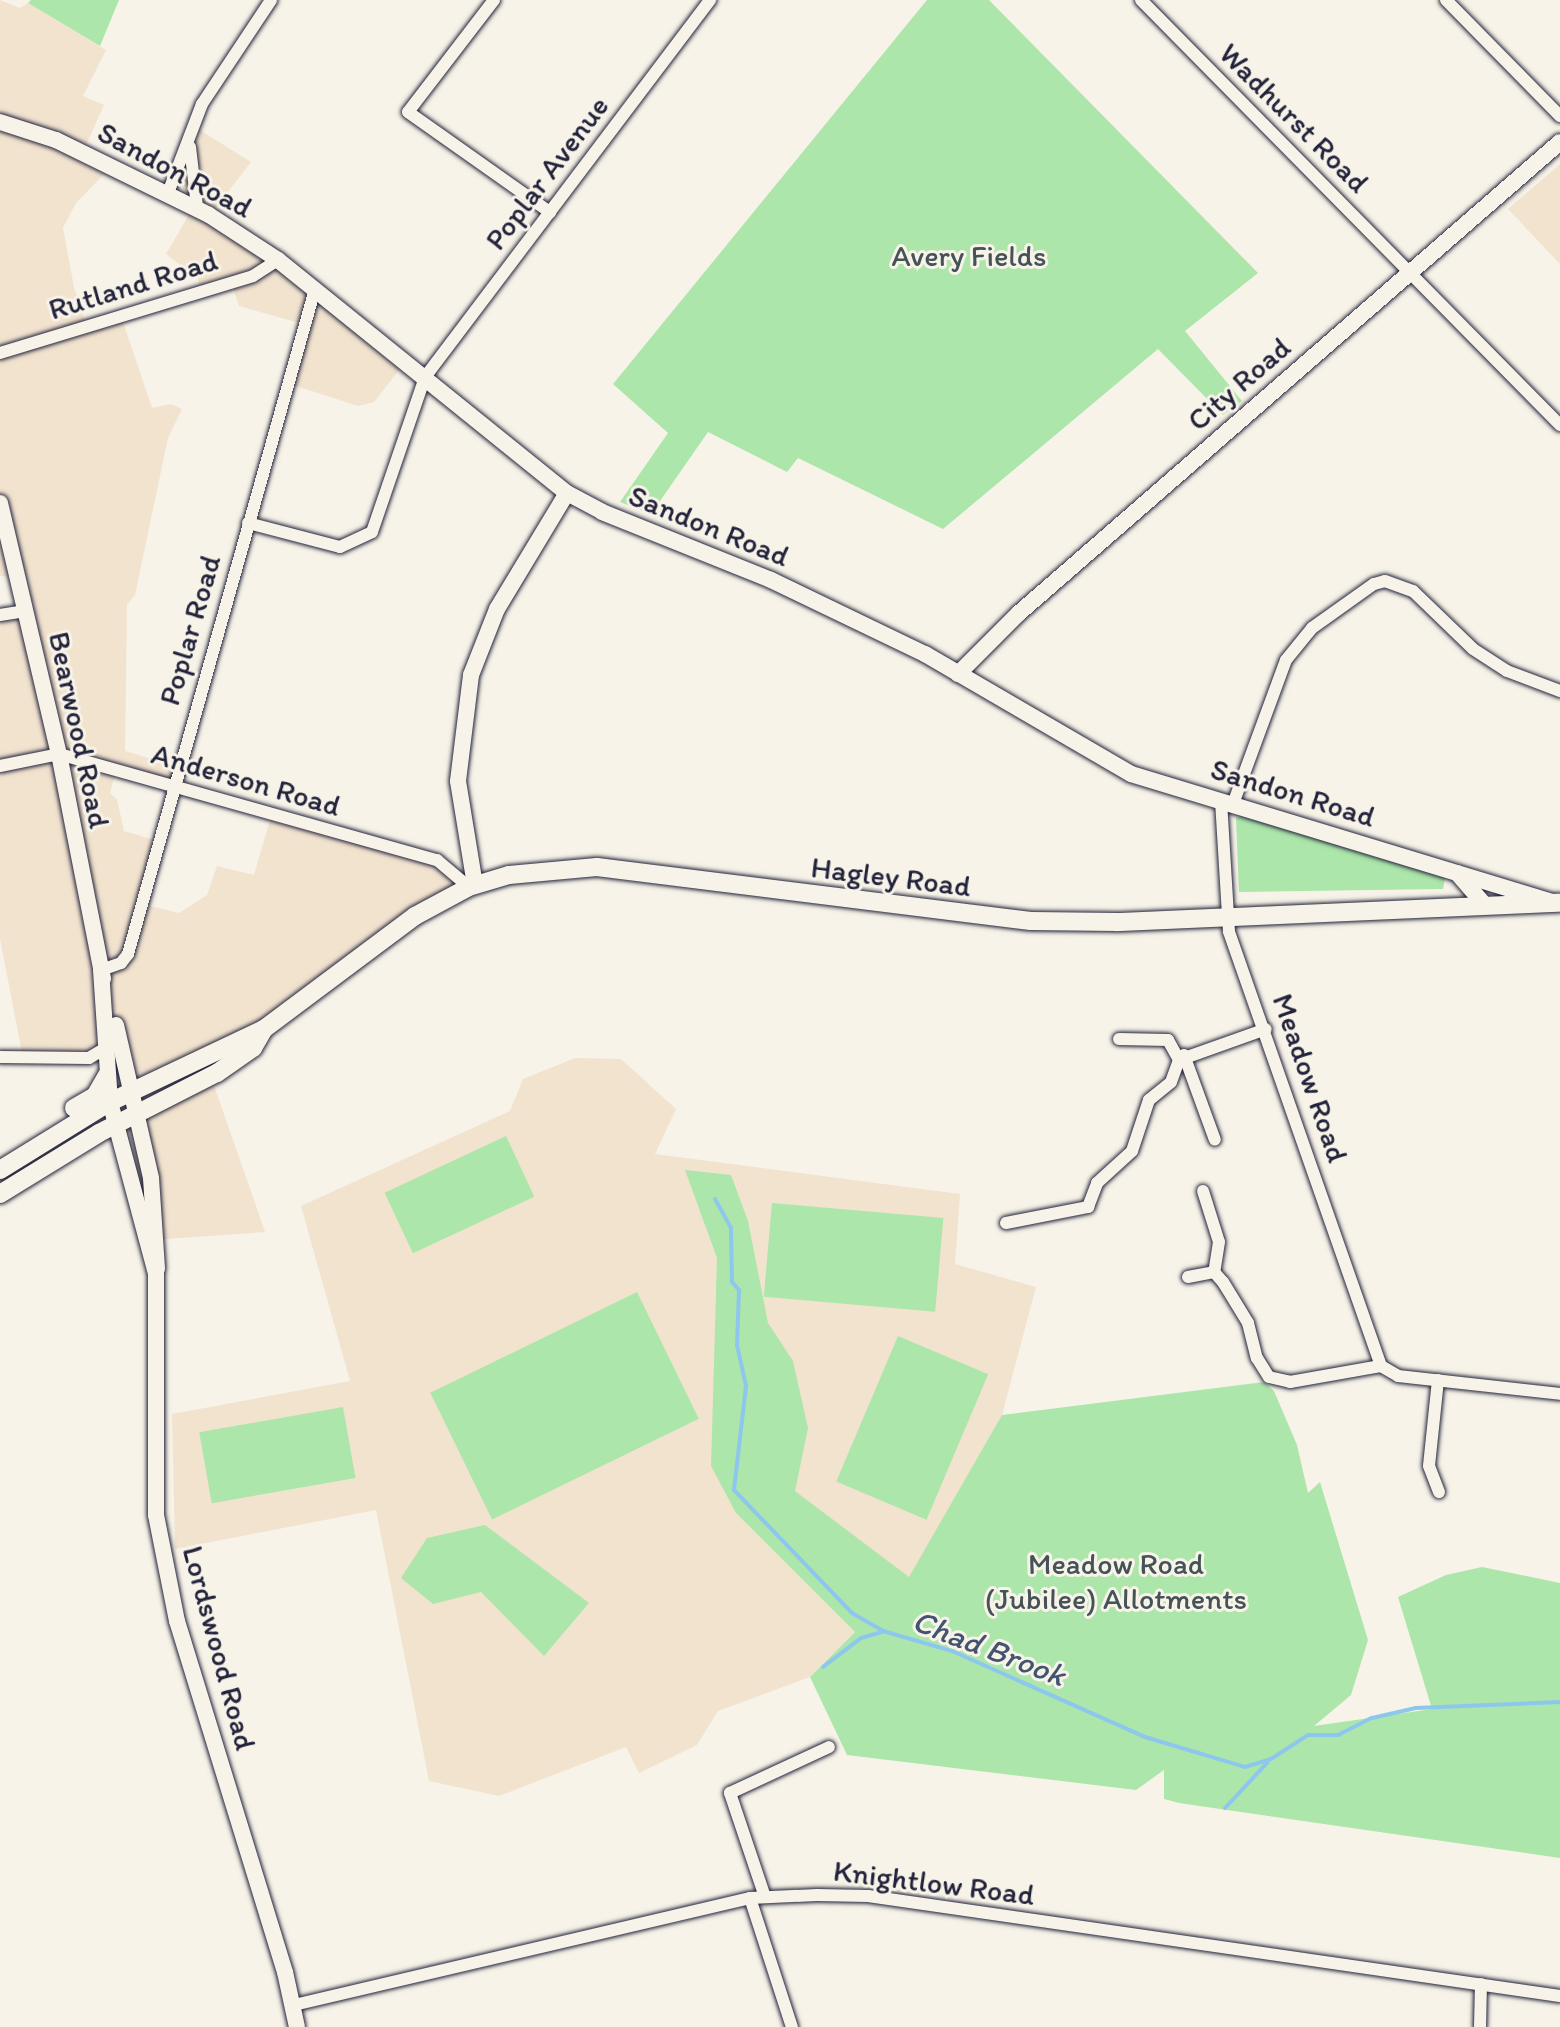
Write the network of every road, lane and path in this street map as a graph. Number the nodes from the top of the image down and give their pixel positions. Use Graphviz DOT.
graph roads {
  1 [pos="271,0"];
  2 [pos="494,0"];
  3 [pos="710,0"];
  4 [pos="1141,0"];
  5 [pos="1446,0"];
  6 [pos="1560,116"];
  7 [pos="0,122"];
  8 [pos="1560,142"];
  9 [pos="190,143"];
  10 [pos="168,193"];
  11 [pos="197,207"];
  12 [pos="550,212"];
  13 [pos="278,260"];
  14 [pos="1410,274"];
  15 [pos="315,289"];
  16 [pos="0,353"];
  17 [pos="425,377"];
  18 [pos="1560,425"];
  19 [pos="567,493"];
  20 [pos="0,503"];
  21 [pos="248,523"];
  22 [pos="24,611"];
  23 [pos="0,615"];
  24 [pos="958,674"];
  25 [pos="1560,691"];
  26 [pos="59,754"];
  27 [pos="0,766"];
  28 [pos="174,786"];
  29 [pos="1227,802"];
  30 [pos="1456,871"];
  31 [pos="472,886"];
  32 [pos="1558,903"];
  33 [pos="1484,904"];
  34 [pos="1227,918"];
  35 [pos="101,970"];
  36 [pos="264,1029"];
  37 [pos="1266,1029"];
  38 [pos="1119,1039"];
  39 [pos="107,1047"];
  40 [pos="0,1057"];
  41 [pos="1182,1057"];
  42 [pos="107,1075"];
  43 [pos="129,1093"];
  44 [pos="113,1113"];
  45 [pos="136,1115"];
  46 [pos="1215,1140"];
  47 [pos="35,1146"];
  48 [pos="0,1170"];
  49 [pos="1203,1191"];
  50 [pos="0,1194"];
  51 [pos="1006,1223"];
  52 [pos="1214,1272"];
  53 [pos="156,1274"];
  54 [pos="1188,1277"];
  55 [pos="1381,1366"];
  56 [pos="1438,1380"];
  57 [pos="1560,1394"];
  58 [pos="1439,1492"];
  59 [pos="829,1747"];
  60 [pos="724,1778"];
  61 [pos="730,1793"];
  62 [pos="765,1897"];
  63 [pos="750,1898"];
  64 [pos="1481,1984"];
  65 [pos="1560,1996"];
  66 [pos="294,2005"];
  67 [pos="297,2027"];
  68 [pos="792,2027"];
  69 [pos="1480,2027"];
  1 -- 9 [label="street"];
  2 -- 12 [label="street"];
  3 -- 12 [label="street, Poplar Avenue"];
  4 -- 14 [label="street, Wadhurst Road"];
  5 -- 6 [label="street"];
  7 -- 10 [label="main road, Sandon Road"];
  8 -- 14 [label="main road, City Road"];
  9 -- 10 [label="street"];
  9 -- 11 [label="street"];
  10 -- 11 [label="main road, Sandon Road"];
  11 -- 13 [label="main road, Sandon Road"];
  12 -- 17 [label="street, Poplar Avenue"];
  13 -- 15 [label="main road, Sandon Road"];
  13 -- 16 [label="street, Rutland Road"];
  14 -- 18 [label="street, Wadhurst Road"];
  14 -- 24 [label="main road, City Road"];
  15 -- 17 [label="main road, Sandon Road"];
  15 -- 21 [label="street, Poplar Road"];
  17 -- 19 [label="main road, Sandon Road"];
  17 -- 21 [label="street, Poplar Avenue"];
  19 -- 24 [label="main road, Sandon Road"];
  19 -- 31 [label="main road"];
  20 -- 22 [label="main road, Bearwood Road"];
  21 -- 28 [label="street, Poplar Road"];
  22 -- 23 [label="street"];
  22 -- 26 [label="main road, Bearwood Road"];
  24 -- 29 [label="main road, Sandon Road"];
  25 -- 29 [label="street"];
  26 -- 27 [label="street, Anderson Road"];
  26 -- 28 [label="street, Anderson Road"];
  26 -- 35 [label="main road, Bearwood Road"];
  28 -- 31 [label="street, Anderson Road"];
  28 -- 35 [label="street, Poplar Road"];
  29 -- 30 [label="main road, Sandon Road"];
  29 -- 34 [label="street, Meadow Road"];
  30 -- 32 [label="main road, Sandon Road"];
  30 -- 33 [label="main road"];
  31 -- 34 [label="highway, Hagley Road"];
  31 -- 36 [label="highway, Hagley Road"];
  32 -- 33 [label="highway, Hagley Road"];
  33 -- 34 [label="highway, Hagley Road"];
  34 -- 37 [label="street, Meadow Road"];
  35 -- 39 [label="main road, Bearwood Road"];
  35 -- 43 [label="main road, Bearwood Road"];
  36 -- 43 [label="highway, Hagley Road"];
  36 -- 45 [label="highway, Hagley Road"];
  37 -- 41 [label="street"];
  37 -- 55 [label="street, Meadow Road"];
  38 -- 41 [label="street"];
  39 -- 40 [label="street"];
  39 -- 42 [label="main road, Bearwood Road"];
  41 -- 46 [label="street"];
  41 -- 51 [label="street"];
  42 -- 44 [label="main road, Bearwood Road"];
  42 -- 47 [label="highway"];
  43 -- 44 [label="highway, Hagley Road"];
  43 -- 45 [label="main road, Lordswood Road"];
  44 -- 45 [label="highway, Hagley Road"];
  44 -- 47 [label="highway"];
  44 -- 50 [label="highway"];
  44 -- 53 [label="main road, Lordswood Road"];
  45 -- 53 [label="main road, Lordswood Road"];
  47 -- 48 [label="highway"];
  49 -- 52 [label="street"];
  52 -- 54 [label="street"];
  52 -- 55 [label="street"];
  53 -- 66 [label="main road, Lordswood Road"];
  55 -- 56 [label="street"];
  56 -- 57 [label="street"];
  56 -- 58 [label="street"];
  59 -- 61 [label="street"];
  60 -- 61 [label="street"];
  61 -- 62 [label="street"];
  62 -- 63 [label="street, Knightlow Road"];
  62 -- 64 [label="street, Knightlow Road"];
  63 -- 66 [label="street, Knightlow Road"];
  63 -- 68 [label="street"];
  64 -- 65 [label="street, Knightlow Road"];
  64 -- 69 [label="street"];
  66 -- 67 [label="main road, Lordswood Road"];
}
